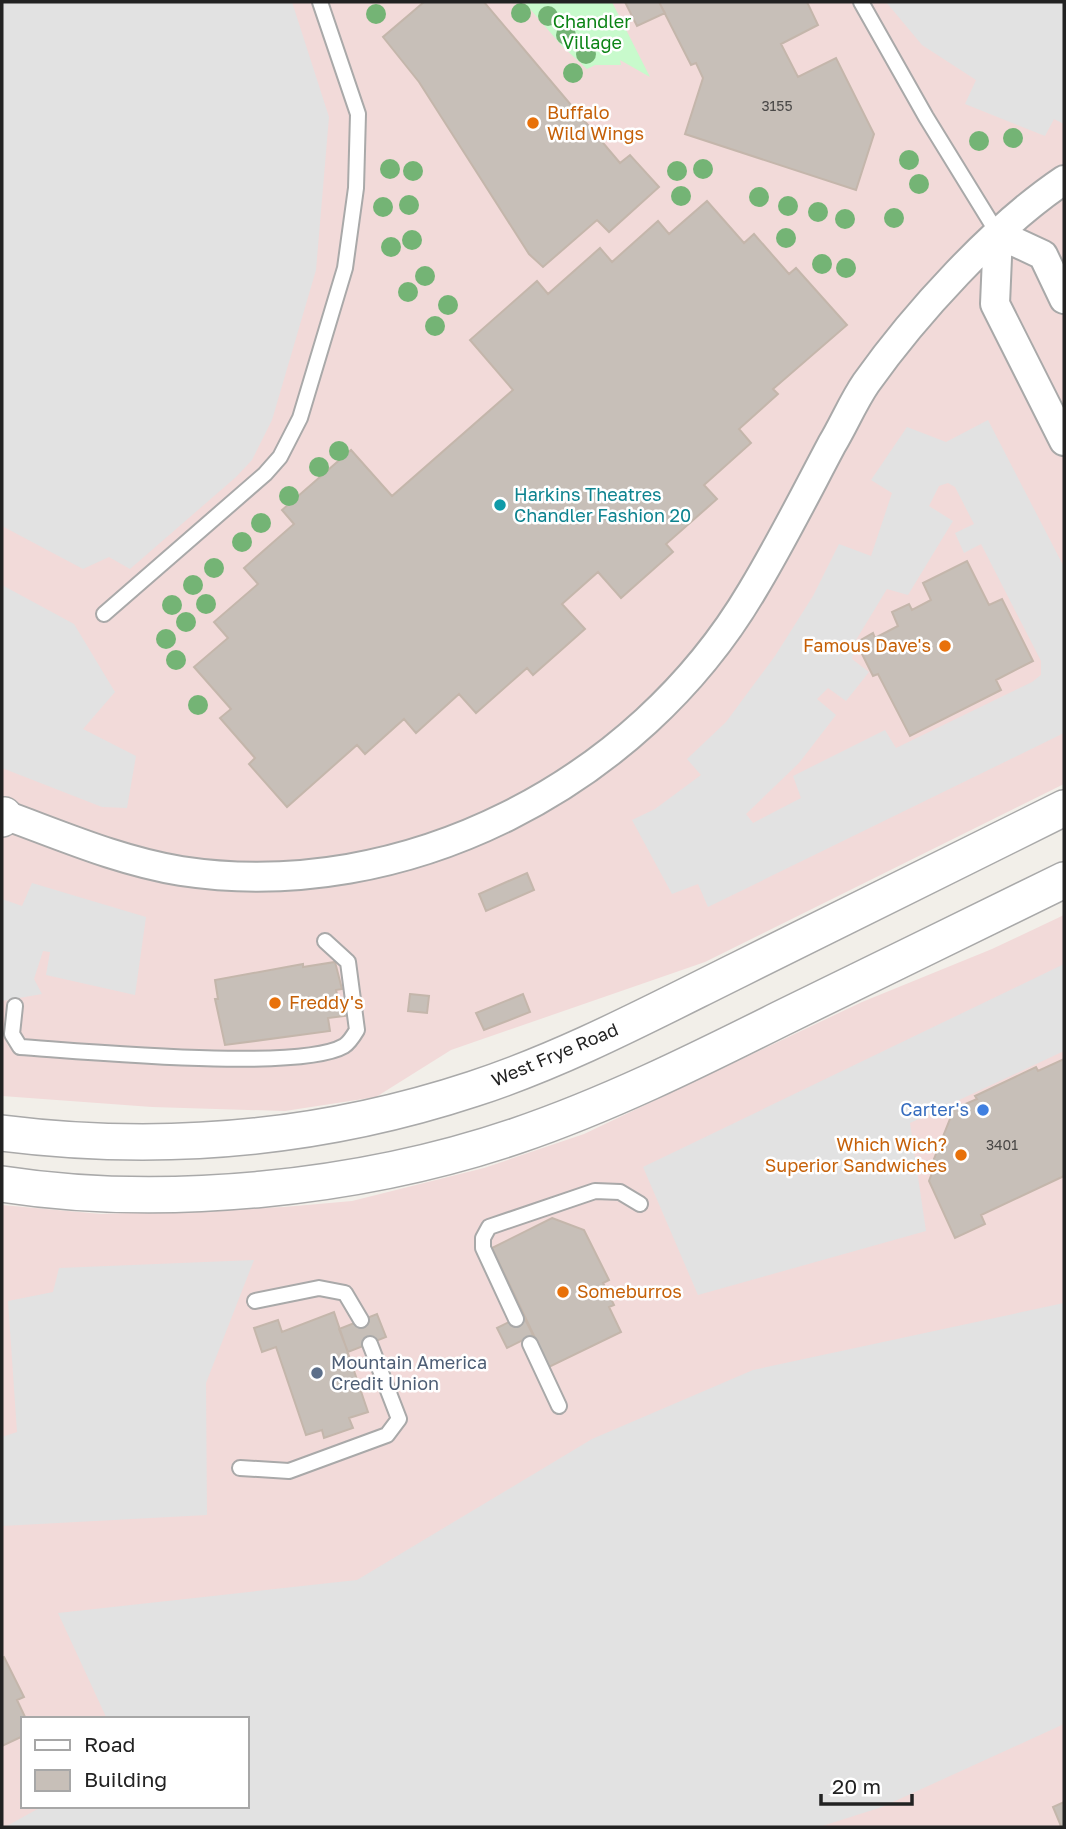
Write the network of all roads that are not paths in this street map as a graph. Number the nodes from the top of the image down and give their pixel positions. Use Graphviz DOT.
graph roads {
  1 [pos="320,2"];
  2 [pos="861,2"];
  3 [pos="1064,180"];
  4 [pos="998,234"];
  5 [pos="1064,299"];
  6 [pos="1064,441"];
  7 [pos="104,614"];
  8 [pos="1064,808"];
  9 [pos="3,816"];
  10 [pos="1064,880"];
  11 [pos="325,941"];
  12 [pos="15,1006"];
  13 [pos="2,1133"];
  14 [pos="2,1184"];
  15 [pos="640,1204"];
  16 [pos="255,1301"];
  17 [pos="516,1319"];
  18 [pos="361,1320"];
  19 [pos="370,1344"];
  20 [pos="530,1344"];
  21 [pos="559,1406"];
  22 [pos="240,1468"];
  1 -- 7 [label="lane"];
  2 -- 4 [label="lane"];
  3 -- 4 [label="street"];
  4 -- 5 [label="street"];
  4 -- 6 [label="street"];
  4 -- 9 [label="street"];
  8 -- 13 [label="street, West Frye Road"];
  10 -- 14 [label="street"];
  11 -- 12 [label="lane"];
  15 -- 17 [label="lane"];
  16 -- 18 [label="lane"];
  19 -- 22 [label="lane"];
  20 -- 21 [label="lane"];
}
